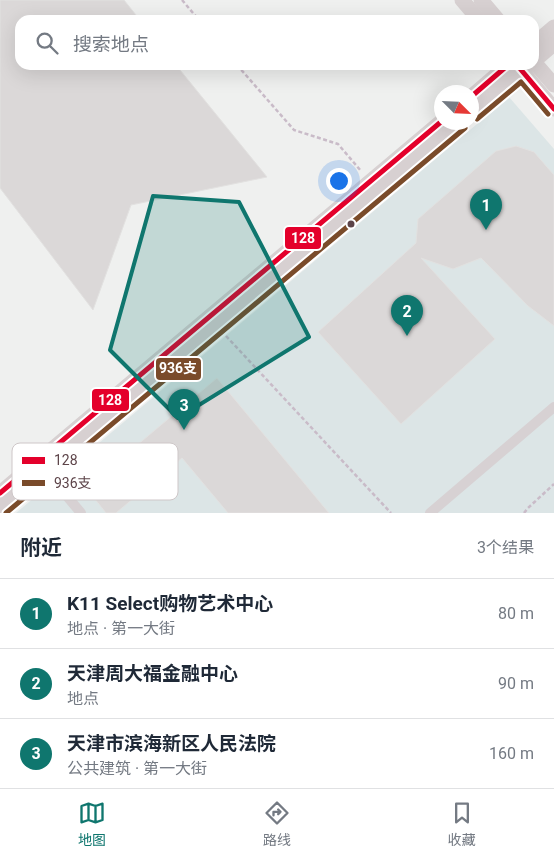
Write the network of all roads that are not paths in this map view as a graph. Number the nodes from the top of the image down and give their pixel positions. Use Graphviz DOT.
graph roads {
  1 [pos="462,0"];
  2 [pos="481,0"];
  3 [pos="474,15"];
  4 [pos="494,15"];
  5 [pos="554,27"];
  6 [pos="539,40"];
  7 [pos="554,44"];
  8 [pos="539,58"];
  9 [pos="539,68"];
  10 [pos="514,70"];
  11 [pos="516,70"];
  12 [pos="522,70"];
  13 [pos="554,85"];
  14 [pos="479,92"];
  15 [pos="479,106"];
  16 [pos="554,109"];
  17 [pos="434,129"];
  18 [pos="451,130"];
  19 [pos="554,408"];
  20 [pos="59,443"];
  21 [pos="77,443"];
  22 [pos="12,483"];
  23 [pos="0,493"];
  24 [pos="12,498"];
  25 [pos="70,500"];
  26 [pos="0,508"];
  27 [pos="81,513"];
  28 [pos="430,513"];
  1 -- 3 [label="main road"];
  2 -- 4 [label="main road"];
  5 -- 6 [label="main road"];
  7 -- 8 [label="main road"];
  9 -- 13 [label="main road"];
  10 -- 14 [label="main road"];
  11 -- 15 [label="main road"];
  12 -- 16 [label="main road"];
  17 -- 20 [label="main road"];
  18 -- 21 [label="main road"];
  19 -- 28 [label="street"];
  22 -- 23 [label="main road"];
  24 -- 26 [label="main road"];
  25 -- 27 [label="street"];
}
